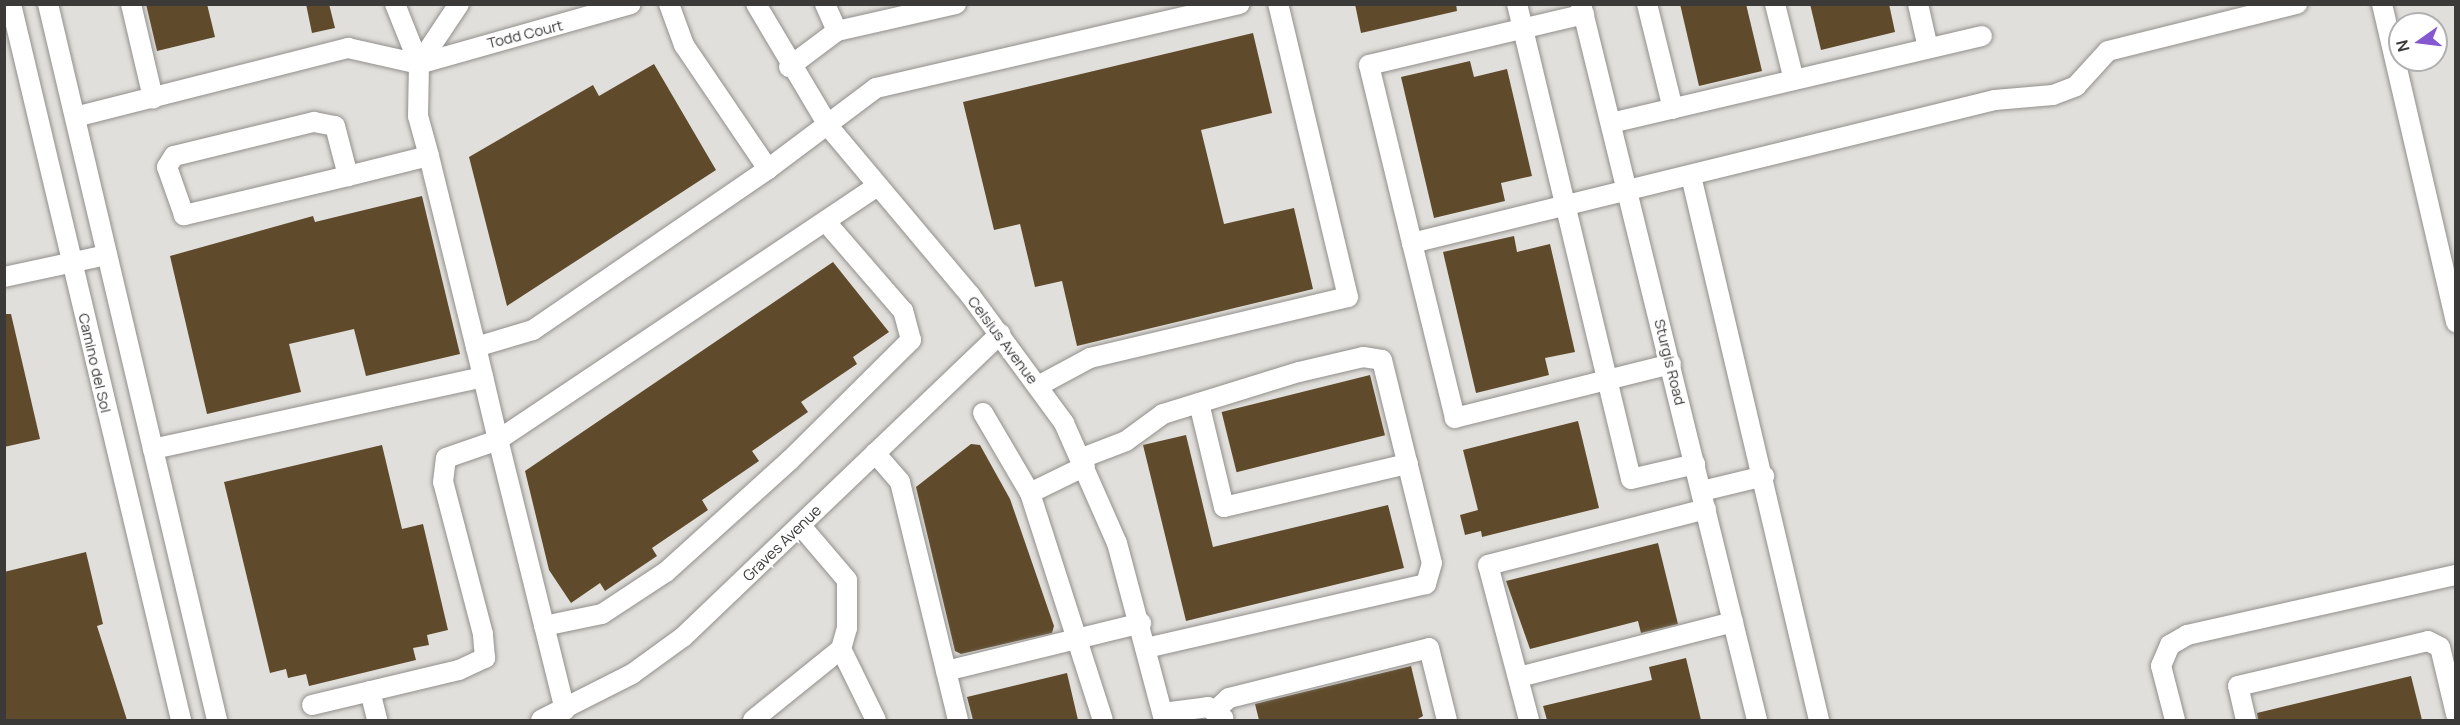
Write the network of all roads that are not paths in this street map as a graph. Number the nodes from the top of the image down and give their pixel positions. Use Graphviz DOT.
graph roads {
  1 [pos="11,4"];
  2 [pos="48,4"];
  3 [pos="130,4"];
  4 [pos="395,4"];
  5 [pos="459,4"];
  6 [pos="631,4"];
  7 [pos="669,4"];
  8 [pos="756,4"];
  9 [pos="825,4"];
  10 [pos="956,4"];
  11 [pos="1239,4"];
  12 [pos="1278,4"];
  13 [pos="1517,4"];
  14 [pos="1647,4"];
  15 [pos="1775,4"];
  16 [pos="1918,4"];
  17 [pos="2297,4"];
  18 [pos="2382,4"];
  19 [pos="1582,9"];
  20 [pos="1523,30"];
  21 [pos="837,31"];
  22 [pos="1983,36"];
  23 [pos="1928,48"];
  24 [pos="419,64"];
  25 [pos="789,67"];
  26 [pos="1794,80"];
  27 [pos="153,98"];
  28 [pos="1673,109"];
  29 [pos="75,117"];
  30 [pos="1611,123"];
  31 [pos="829,127"];
  32 [pos="429,156"];
  33 [pos="768,170"];
  34 [pos="348,176"];
  35 [pos="1691,176"];
  36 [pos="876,187"];
  37 [pos="1627,190"];
  38 [pos="1565,205"];
  39 [pos="826,222"];
  40 [pos="1412,243"];
  41 [pos="107,255"];
  42 [pos="71,263"];
  43 [pos="4,277"];
  44 [pos="2456,323"];
  45 [pos="1000,334"];
  46 [pos="476,347"];
  47 [pos="1671,364"];
  48 [pos="483,377"];
  49 [pos="1607,380"];
  50 [pos="1038,386"];
  51 [pos="1199,403"];
  52 [pos="983,413"];
  53 [pos="498,440"];
  54 [pos="153,449"];
  55 [pos="874,453"];
  56 [pos="1083,462"];
  57 [pos="1408,464"];
  58 [pos="1695,464"];
  59 [pos="1764,476"];
  60 [pos="1030,494"];
  61 [pos="1704,500"];
  62 [pos="801,526"];
  63 [pos="2456,574"];
  64 [pos="1733,622"];
  65 [pos="1141,623"];
  66 [pos="544,626"];
  67 [pos="1079,638"];
  68 [pos="2448,645"];
  69 [pos="1147,648"];
  70 [pos="841,649"];
  71 [pos="946,671"];
  72 [pos="1519,677"];
  73 [pos="370,691"];
  74 [pos="312,705"];
  75 [pos="565,710"];
  76 [pos="2456,714"];
  77 [pos="1220,715"];
  78 [pos="1164,717"];
  79 [pos="181,720"];
  80 [pos="217,720"];
  81 [pos="377,720"];
  82 [pos="541,720"];
  83 [pos="753,720"];
  84 [pos="876,720"];
  85 [pos="958,720"];
  86 [pos="1103,720"];
  87 [pos="1447,720"];
  88 [pos="1529,720"];
  89 [pos="1757,720"];
  90 [pos="1819,720"];
  91 [pos="2175,720"];
  92 [pos="2246,720"];
  1 -- 42 [label="street, Camino del Sol"];
  2 -- 29 [label="street"];
  3 -- 27 [label="street"];
  4 -- 24 [label="street"];
  5 -- 24 [label="street"];
  6 -- 24 [label="street, Todd Court"];
  7 -- 33 [label="street"];
  8 -- 25 [label="street, Celsius Avenue"];
  9 -- 21 [label="street"];
  10 -- 21 [label="street"];
  11 -- 31 [label="street"];
  12 -- 50 [label="street"];
  13 -- 20 [label="street"];
  14 -- 28 [label="street"];
  15 -- 26 [label="street"];
  16 -- 23 [label="street"];
  17 -- 35 [label="street"];
  18 -- 44 [label="street"];
  19 -- 20 [label="street"];
  19 -- 30 [label="street, Sturgis Road"];
  20 -- 38 [label="street"];
  20 -- 40 [label="street"];
  21 -- 25 [label="street"];
  22 -- 23 [label="street"];
  23 -- 26 [label="street"];
  24 -- 27 [label="street"];
  24 -- 32 [label="street"];
  25 -- 31 [label="street, Celsius Avenue"];
  26 -- 28 [label="street"];
  27 -- 29 [label="street"];
  28 -- 30 [label="street"];
  29 -- 41 [label="street"];
  30 -- 37 [label="street, Sturgis Road"];
  31 -- 33 [label="street"];
  31 -- 36 [label="street, Celsius Avenue"];
  32 -- 34 [label="street"];
  32 -- 46 [label="street"];
  33 -- 46 [label="street"];
  34 -- 34 [label="street"];
  35 -- 37 [label="street"];
  35 -- 59 [label="street"];
  36 -- 39 [label="street"];
  36 -- 45 [label="street, Celsius Avenue"];
  37 -- 38 [label="street"];
  37 -- 47 [label="street, Sturgis Road"];
  38 -- 40 [label="street"];
  38 -- 49 [label="street"];
  39 -- 53 [label="street"];
  39 -- 66 [label="street"];
  40 -- 49 [label="street"];
  41 -- 42 [label="street"];
  41 -- 54 [label="street"];
  42 -- 43 [label="street"];
  42 -- 79 [label="street, Camino del Sol"];
  45 -- 50 [label="street, Celsius Avenue"];
  45 -- 55 [label="street, Graves Avenue"];
  46 -- 48 [label="street"];
  47 -- 49 [label="street"];
  47 -- 58 [label="street, Sturgis Road"];
  48 -- 53 [label="street"];
  48 -- 54 [label="street"];
  49 -- 58 [label="street"];
  50 -- 56 [label="street, Celsius Avenue"];
  51 -- 56 [label="street"];
  51 -- 57 [label="street"];
  51 -- 57 [label="street"];
  52 -- 60 [label="street"];
  53 -- 66 [label="street"];
  53 -- 73 [label="street"];
  54 -- 80 [label="street"];
  55 -- 62 [label="street, Graves Avenue"];
  55 -- 71 [label="street"];
  56 -- 60 [label="street"];
  56 -- 65 [label="street, Celsius Avenue"];
  57 -- 69 [label="street"];
  58 -- 61 [label="street, Sturgis Road"];
  59 -- 61 [label="street"];
  59 -- 90 [label="street"];
  60 -- 67 [label="street"];
  61 -- 64 [label="street, Sturgis Road"];
  61 -- 72 [label="street"];
  62 -- 70 [label="street"];
  62 -- 75 [label="street, Graves Avenue"];
  63 -- 91 [label="street"];
  64 -- 72 [label="street"];
  64 -- 89 [label="street, Sturgis Road"];
  65 -- 67 [label="street"];
  65 -- 69 [label="street, Celsius Avenue"];
  66 -- 75 [label="street"];
  67 -- 71 [label="street"];
  67 -- 86 [label="street"];
  68 -- 76 [label="street"];
  68 -- 92 [label="street"];
  69 -- 78 [label="street, Celsius Avenue"];
  70 -- 83 [label="street"];
  70 -- 84 [label="street"];
  71 -- 85 [label="street"];
  72 -- 88 [label="street"];
  73 -- 74 [label="street"];
  73 -- 81 [label="street"];
  75 -- 82 [label="street, Graves Avenue"];
  77 -- 78 [label="street"];
  77 -- 87 [label="street"];
}
